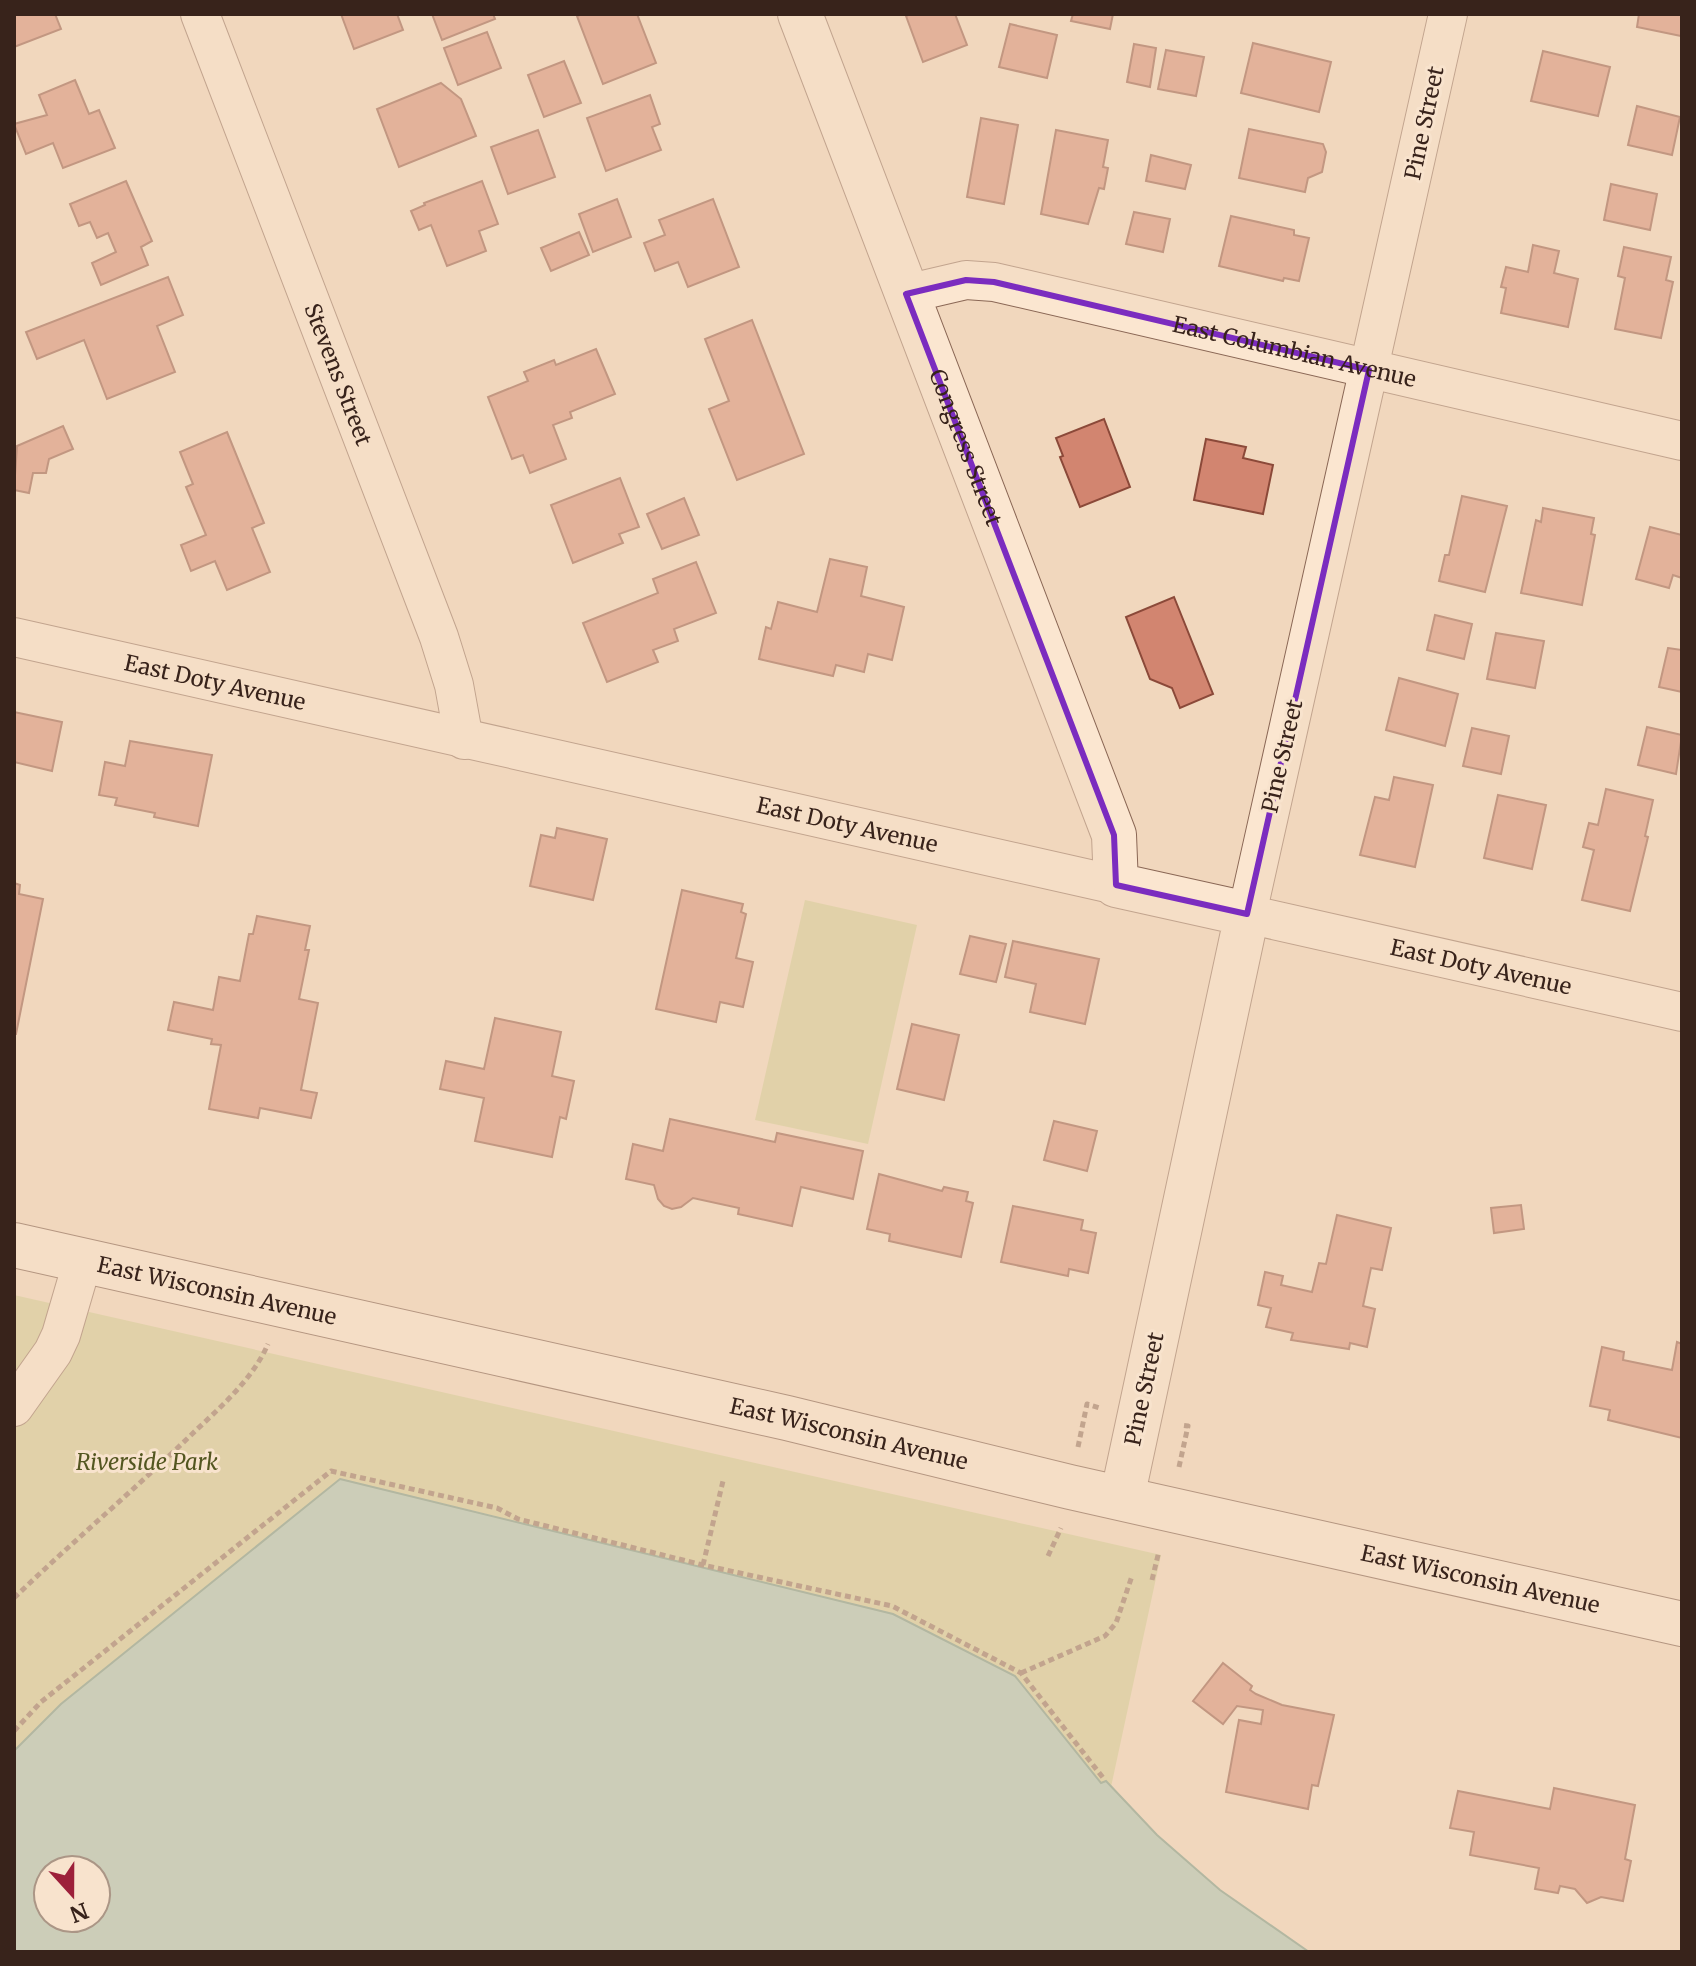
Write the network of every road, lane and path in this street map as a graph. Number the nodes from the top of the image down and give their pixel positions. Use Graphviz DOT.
graph roads {
  1 [pos="200,14"];
  2 [pos="800,14"];
  3 [pos="1448,14"];
  4 [pos="906,294"];
  5 [pos="1369,370"];
  6 [pos="1682,441"];
  7 [pos="14,637"];
  8 [pos="464,740"];
  9 [pos="1116,885"];
  10 [pos="1247,914"];
  11 [pos="1682,1012"];
  12 [pos="14,1245"];
  13 [pos="83,1260"];
  14 [pos="282,1305"];
  15 [pos="14,1407"];
  16 [pos="723,1481"];
  17 [pos="1122,1498"];
  18 [pos="703,1565"];
  19 [pos="1132,1576"];
  20 [pos="14,1598"];
  21 [pos="1682,1624"];
  22 [pos="1021,1673"];
  23 [pos="14,1731"];
  24 [pos="1104,1779"];
  1 -- 8 [label="street, Stevens Street"];
  2 -- 4 [label="main road, Congress Street"];
  3 -- 5 [label="street, Pine Street"];
  4 -- 5 [label="street, East Columbian Avenue"];
  4 -- 9 [label="main road, Congress Street"];
  5 -- 6 [label="street, East Columbian Avenue"];
  5 -- 10 [label="street, Pine Street"];
  7 -- 8 [label="street, East Doty Avenue"];
  8 -- 9 [label="street, East Doty Avenue"];
  9 -- 10 [label="main road, East Doty Avenue"];
  10 -- 11 [label="street, East Doty Avenue"];
  10 -- 17 [label="main road, Pine Street"];
  12 -- 13 [label="main road, East Wisconsin Avenue"];
  13 -- 14 [label="main road, East Wisconsin Avenue"];
  13 -- 15 [label="street"];
  14 -- 17 [label="main road, East Wisconsin Avenue"];
  14 -- 20 [label="path"];
  16 -- 18 [label="path"];
  17 -- 21 [label="main road, East Wisconsin Avenue"];
  18 -- 22 [label="path"];
  18 -- 23 [label="path"];
  19 -- 22 [label="path"];
  22 -- 24 [label="path"];
}
